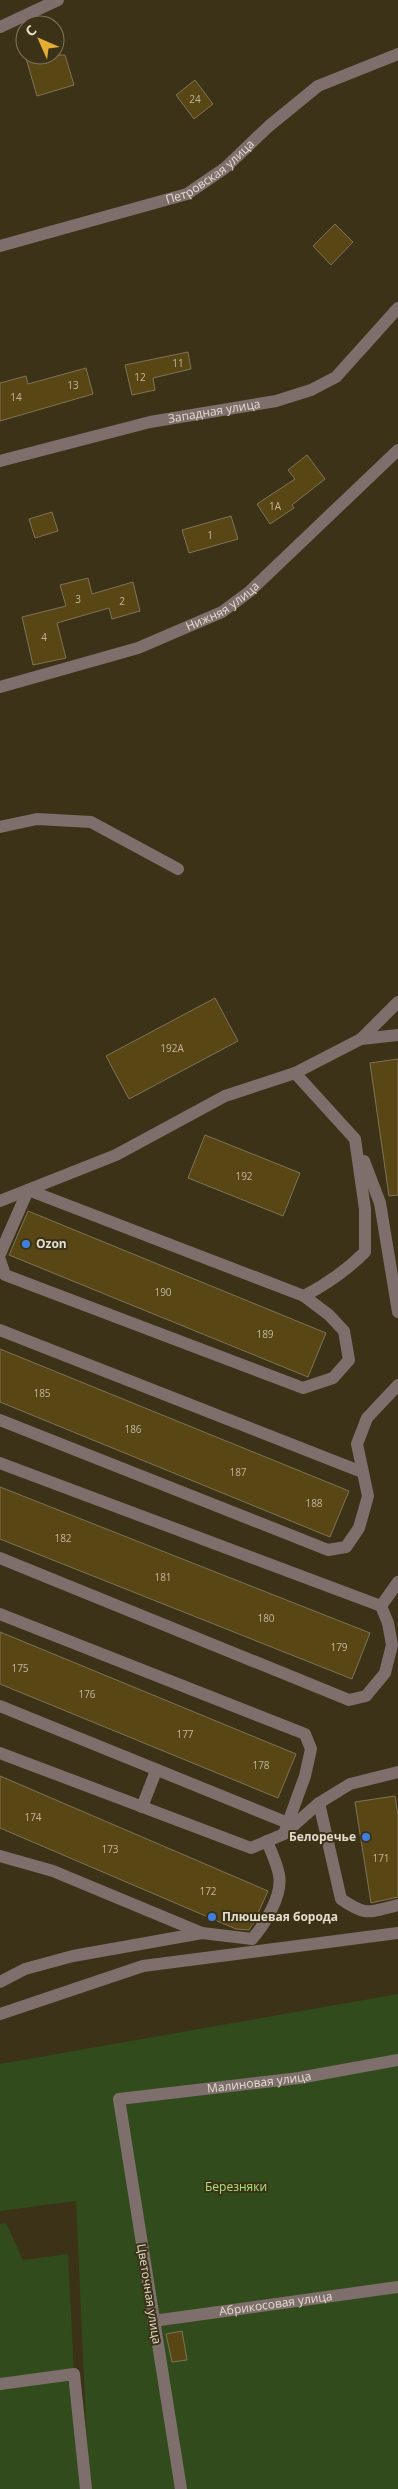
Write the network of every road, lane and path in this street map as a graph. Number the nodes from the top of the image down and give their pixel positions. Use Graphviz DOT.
graph roads {
  1 [pos="58,0"];
  2 [pos="0,27"];
  3 [pos="398,54"];
  4 [pos="0,246"];
  5 [pos="398,308"];
  6 [pos="398,450"];
  7 [pos="0,461"];
  8 [pos="0,687"];
  9 [pos="0,828"];
  10 [pos="178,869"];
  11 [pos="398,1002"];
  12 [pos="398,1035"];
  13 [pos="361,1039"];
  14 [pos="295,1073"];
  15 [pos="355,1139"];
  16 [pos="28,1190"];
  17 [pos="0,1201"];
  18 [pos="0,1254"];
  19 [pos="0,1260"];
  20 [pos="304,1296"];
  21 [pos="398,1312"];
  22 [pos="0,1330"];
  23 [pos="398,1385"];
  24 [pos="0,1420"];
  25 [pos="0,1463"];
  26 [pos="362,1472"];
  27 [pos="0,1558"];
  28 [pos="398,1582"];
  29 [pos="381,1606"];
  30 [pos="0,1614"];
  31 [pos="0,1706"];
  32 [pos="0,1752"];
  33 [pos="156,1771"];
  34 [pos="398,1772"];
  35 [pos="319,1803"];
  36 [pos="142,1807"];
  37 [pos="286,1828"];
  38 [pos="267,1841"];
  39 [pos="0,1856"];
  40 [pos="398,1905"];
  41 [pos="202,1933"];
  42 [pos="398,1933"];
  43 [pos="0,1982"];
  44 [pos="0,2014"];
  45 [pos="398,2060"];
  46 [pos="119,2099"];
  47 [pos="398,2287"];
  48 [pos="154,2321"];
  49 [pos="0,2384"];
  50 [pos="86,2489"];
  51 [pos="181,2489"];
  1 -- 2 [label="street"];
  3 -- 4 [label="street, Петровская улица"];
  5 -- 7 [label="street, Западная улица"];
  6 -- 8 [label="street, Нижняя улица"];
  9 -- 10 [label="street"];
  11 -- 13 [label="street"];
  12 -- 13 [label="street"];
  13 -- 14 [label="street"];
  14 -- 15 [label="street"];
  14 -- 16 [label="street"];
  15 -- 20 [label="street"];
  15 -- 21 [label="street"];
  16 -- 17 [label="street"];
  16 -- 18 [label="street"];
  16 -- 20 [label="street"];
  19 -- 20 [label="street"];
  22 -- 26 [label="street"];
  23 -- 26 [label="street"];
  24 -- 26 [label="street"];
  25 -- 29 [label="street"];
  27 -- 29 [label="street"];
  28 -- 29 [label="street"];
  30 -- 37 [label="street"];
  31 -- 33 [label="street"];
  32 -- 36 [label="street"];
  33 -- 36 [label="street"];
  33 -- 37 [label="street"];
  34 -- 35 [label="street"];
  35 -- 37 [label="street"];
  35 -- 40 [label="street"];
  36 -- 38 [label="street"];
  37 -- 38 [label="street"];
  38 -- 41 [label="street"];
  39 -- 41 [label="street"];
  41 -- 43 [label="street"];
  42 -- 44 [label="street"];
  45 -- 46 [label="street, Малиновая улица"];
  46 -- 48 [label="street, Цветочная улица"];
  47 -- 48 [label="street, Абрикосовая улица"];
  48 -- 51 [label="street, Цветочная улица"];
  49 -- 50 [label="street"];
}
